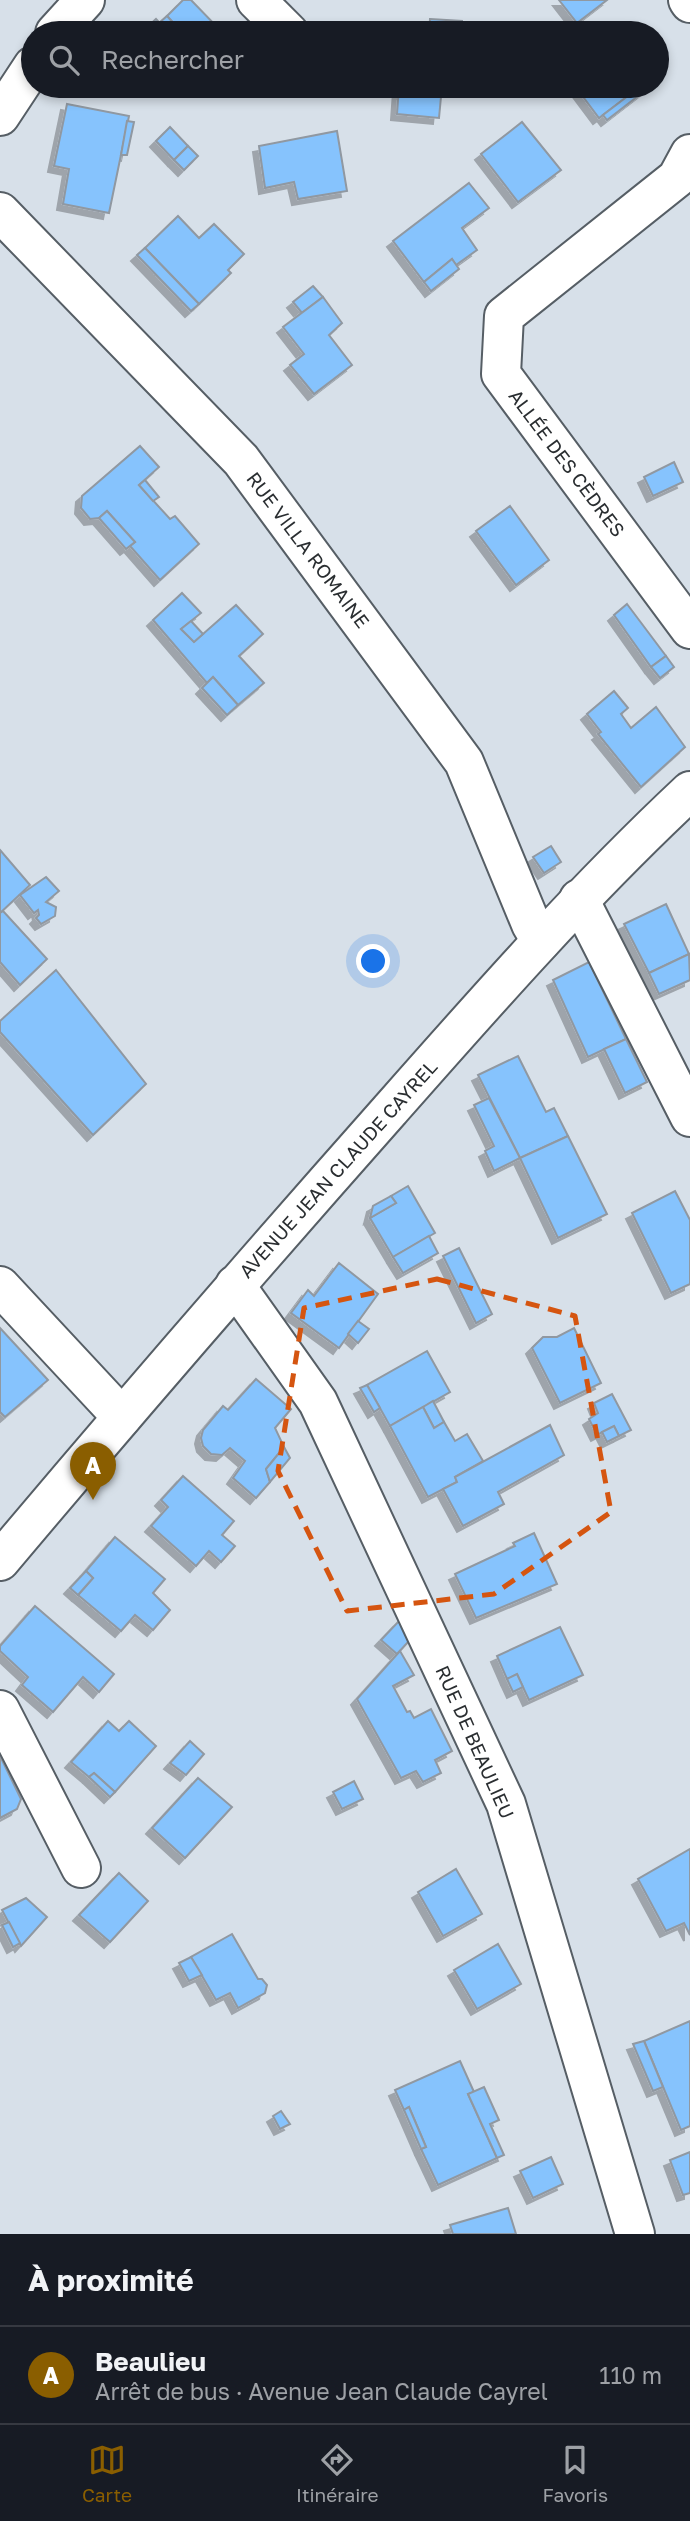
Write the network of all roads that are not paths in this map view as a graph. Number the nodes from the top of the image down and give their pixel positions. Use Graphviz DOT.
graph roads {
  1 [pos="85,0"];
  2 [pos="256,0"];
  3 [pos="66,21"];
  4 [pos="277,21"];
  5 [pos="21,84"];
  6 [pos="0,116"];
  7 [pos="690,154"];
  8 [pos="0,212"];
  9 [pos="690,629"];
  10 [pos="690,791"];
  11 [pos="579,899"];
  12 [pos="541,941"];
  13 [pos="690,1117"];
  14 [pos="235,1285"];
  15 [pos="0,1286"];
  16 [pos="122,1417"];
  17 [pos="0,1562"];
  18 [pos="0,1710"];
  19 [pos="81,1868"];
  20 [pos="635,2234"];
  1 -- 3 [label="street"];
  2 -- 4 [label="street"];
  5 -- 6 [label="street"];
  7 -- 9 [label="street, ALLÉE DES CÈDRES"];
  8 -- 12 [label="street, RUE VILLA ROMAINE"];
  10 -- 11 [label="street, AVENUE JEAN CLAUDE CAYREL"];
  11 -- 12 [label="street, AVENUE JEAN CLAUDE CAYREL"];
  11 -- 13 [label="street"];
  12 -- 14 [label="street, AVENUE JEAN CLAUDE CAYREL"];
  14 -- 16 [label="street, AVENUE JEAN CLAUDE CAYREL"];
  14 -- 20 [label="street, RUE DE BEAULIEU"];
  15 -- 16 [label="street"];
  16 -- 17 [label="street, AVENUE JEAN CLAUDE CAYREL"];
  18 -- 19 [label="street"];
}
